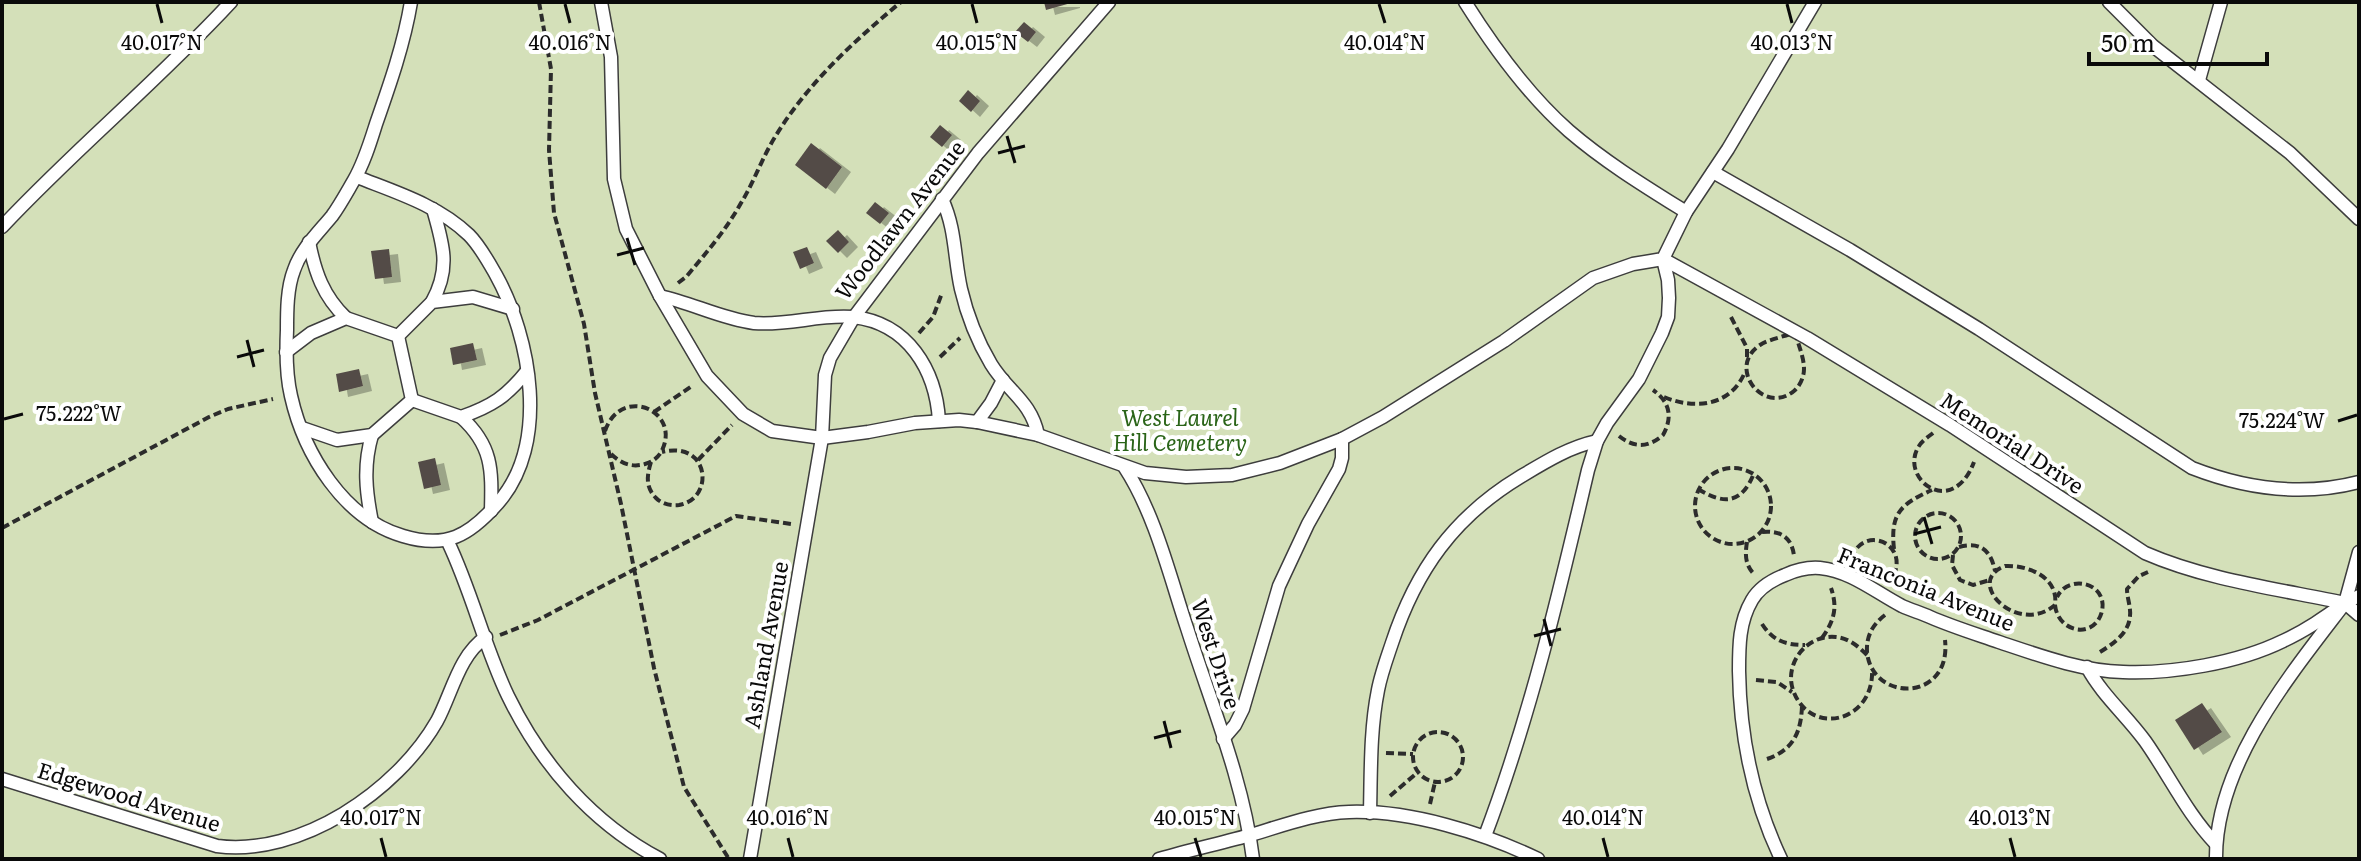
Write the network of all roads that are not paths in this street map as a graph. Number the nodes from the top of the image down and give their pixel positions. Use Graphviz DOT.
graph roads {
  1 [pos="231,2"];
  2 [pos="411,2"];
  3 [pos="601,2"];
  4 [pos="1109,2"];
  5 [pos="1465,2"];
  6 [pos="1815,2"];
  7 [pos="2109,2"];
  8 [pos="2221,2"];
  9 [pos="2199,80"];
  10 [pos="1713,172"];
  11 [pos="357,177"];
  12 [pos="942,199"];
  13 [pos="433,209"];
  14 [pos="1686,212"];
  15 [pos="2359,219"];
  16 [pos="2,227"];
  17 [pos="309,242"];
  18 [pos="1663,259"];
  19 [pos="660,296"];
  20 [pos="432,302"];
  21 [pos="513,309"];
  22 [pos="854,317"];
  23 [pos="346,318"];
  24 [pos="398,336"];
  25 [pos="286,352"];
  26 [pos="527,371"];
  27 [pos="1003,380"];
  28 [pos="412,400"];
  29 [pos="461,417"];
  30 [pos="939,421"];
  31 [pos="977,422"];
  32 [pos="302,428"];
  33 [pos="372,435"];
  34 [pos="1038,435"];
  35 [pos="822,438"];
  36 [pos="1342,439"];
  37 [pos="1597,441"];
  38 [pos="1125,468"];
  39 [pos="2359,482"];
  40 [pos="491,511"];
  41 [pos="372,522"];
  42 [pos="448,542"];
  43 [pos="2359,552"];
  44 [pos="2359,596"];
  45 [pos="2345,603"];
  46 [pos="2359,615"];
  47 [pos="486,638"];
  48 [pos="2082,666"];
  49 [pos="1223,739"];
  50 [pos="2,779"];
  51 [pos="1370,813"];
  52 [pos="1250,835"];
  53 [pos="1485,836"];
  54 [pos="2216,844"];
  55 [pos="660,859"];
  56 [pos="750,859"];
  57 [pos="1159,859"];
  58 [pos="1253,859"];
  59 [pos="1538,859"];
  60 [pos="1781,859"];
  61 [pos="2216,859"];
  1 -- 16 [label="lane"];
  2 -- 11 [label="lane"];
  3 -- 19 [label="lane"];
  4 -- 12 [label="lane, Woodlawn Avenue"];
  5 -- 14 [label="lane"];
  6 -- 10 [label="lane"];
  7 -- 9 [label="lane"];
  8 -- 9 [label="lane"];
  9 -- 15 [label="lane"];
  10 -- 14 [label="lane"];
  10 -- 39 [label="lane"];
  11 -- 13 [label="lane"];
  11 -- 17 [label="lane"];
  12 -- 22 [label="lane, Woodlawn Avenue"];
  12 -- 27 [label="lane"];
  13 -- 20 [label="lane"];
  13 -- 21 [label="lane"];
  14 -- 18 [label="lane"];
  17 -- 23 [label="lane"];
  17 -- 25 [label="lane"];
  18 -- 36 [label="lane"];
  18 -- 37 [label="lane"];
  18 -- 45 [label="lane, Memorial Drive"];
  19 -- 22 [label="lane, Woodlawn Avenue"];
  19 -- 35 [label="lane"];
  20 -- 21 [label="lane"];
  20 -- 24 [label="lane"];
  21 -- 26 [label="lane"];
  22 -- 30 [label="lane"];
  22 -- 35 [label="lane, Ashland Avenue"];
  23 -- 24 [label="lane"];
  23 -- 25 [label="lane"];
  24 -- 28 [label="lane"];
  25 -- 32 [label="lane"];
  26 -- 29 [label="lane"];
  26 -- 40 [label="lane"];
  27 -- 31 [label="lane"];
  27 -- 34 [label="lane"];
  28 -- 29 [label="lane"];
  28 -- 33 [label="lane"];
  29 -- 40 [label="lane"];
  30 -- 31 [label="lane"];
  30 -- 35 [label="lane"];
  31 -- 34 [label="lane"];
  32 -- 33 [label="lane"];
  32 -- 41 [label="lane"];
  33 -- 41 [label="lane"];
  34 -- 38 [label="lane"];
  35 -- 56 [label="lane, Ashland Avenue"];
  36 -- 38 [label="lane"];
  36 -- 49 [label="lane"];
  37 -- 51 [label="lane"];
  37 -- 53 [label="lane"];
  38 -- 49 [label="lane, West Drive"];
  40 -- 42 [label="lane"];
  41 -- 42 [label="lane"];
  42 -- 47 [label="lane"];
  43 -- 45 [label="lane"];
  44 -- 45 [label="lane"];
  45 -- 46 [label="lane"];
  45 -- 48 [label="lane, Franconia Avenue"];
  45 -- 54 [label="lane"];
  47 -- 50 [label="lane, Edgewood Avenue"];
  47 -- 55 [label="lane"];
  48 -- 54 [label="lane"];
  48 -- 60 [label="lane, Franconia Avenue"];
  49 -- 52 [label="lane, West Drive"];
  51 -- 52 [label="lane"];
  51 -- 53 [label="lane"];
  52 -- 57 [label="lane"];
  52 -- 58 [label="lane, West Drive"];
  53 -- 59 [label="lane"];
  54 -- 61 [label="lane"];
}
